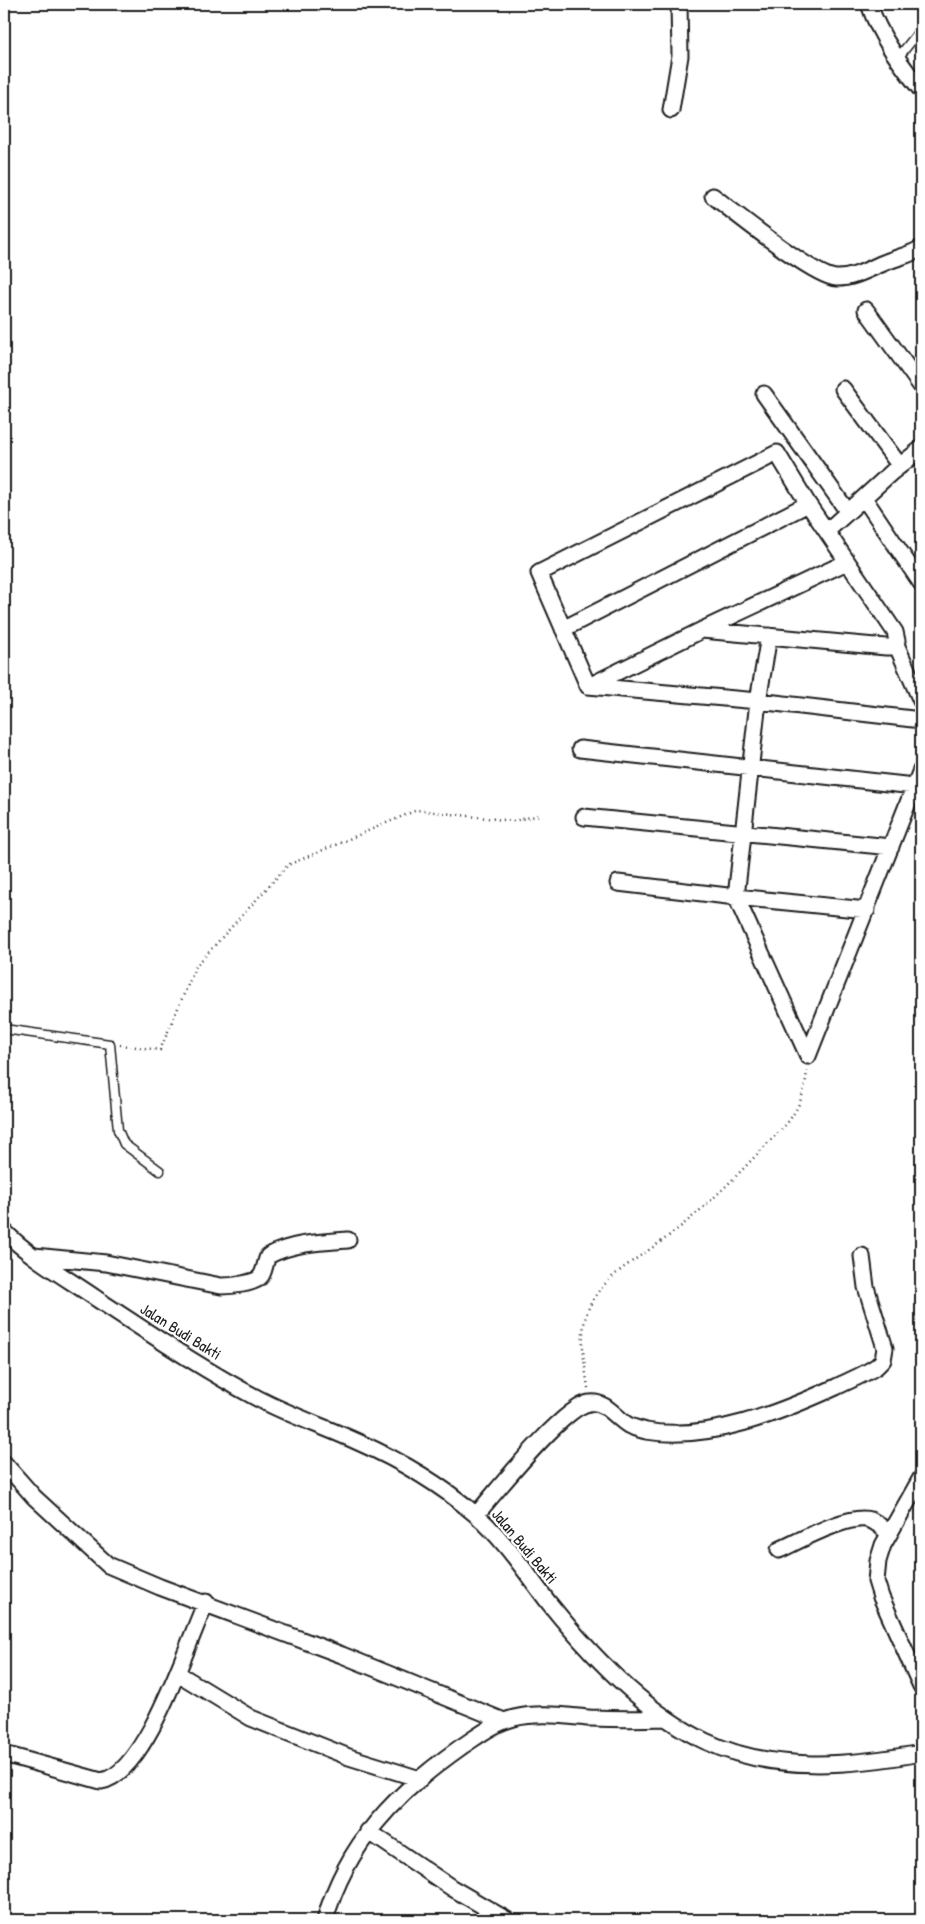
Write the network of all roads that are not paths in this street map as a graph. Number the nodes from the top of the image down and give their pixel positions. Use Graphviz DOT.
graph roads {
  1 [pos="678,4"];
  2 [pos="869,4"];
  3 [pos="921,29"];
  4 [pos="897,59"];
  5 [pos="921,90"];
  6 [pos="671,110"];
  7 [pos="713,196"];
  8 [pos="921,248"];
  9 [pos="866,310"];
  10 [pos="921,386"];
  11 [pos="843,390"];
  12 [pos="764,394"];
  13 [pos="920,454"];
  14 [pos="900,466"];
  15 [pos="864,498"];
  16 [pos="808,504"];
  17 [pos="848,512"];
  18 [pos="827,531"];
  19 [pos="847,562"];
  20 [pos="921,584"];
  21 [pos="563,629"];
  22 [pos="702,630"];
  23 [pos="769,636"];
  24 [pos="896,644"];
  25 [pos="588,686"];
  26 [pos="758,701"];
  27 [pos="921,701"];
  28 [pos="921,720"];
  29 [pos="580,749"];
  30 [pos="750,767"];
  31 [pos="921,770"];
  32 [pos="914,786"];
  33 [pos="584,817"];
  34 [pos="743,833"];
  35 [pos="891,847"];
  36 [pos="618,883"];
  37 [pos="736,897"];
  38 [pos="867,910"];
  39 [pos="4,1029"];
  40 [pos="160,1171"];
  41 [pos="4,1231"];
  42 [pos="348,1240"];
  43 [pos="33,1256"];
  44 [pos="862,1256"];
  45 [pos="4,1463"];
  46 [pos="921,1478"];
  47 [pos="476,1515"];
  48 [pos="889,1533"];
  49 [pos="779,1550"];
  50 [pos="206,1602"];
  51 [pos="177,1673"];
  52 [pos="921,1686"];
  53 [pos="666,1718"];
  54 [pos="504,1721"];
  55 [pos="921,1753"];
  56 [pos="4,1754"];
  57 [pos="420,1779"];
  58 [pos="368,1831"];
  59 [pos="325,1920"];
  60 [pos="507,1920"];
  1 -- 6 [label="street"];
  2 -- 4 [label="street"];
  3 -- 4 [label="lane"];
  4 -- 5 [label="street"];
  7 -- 8 [label="street"];
  9 -- 10 [label="street"];
  11 -- 14 [label="street"];
  12 -- 17 [label="street"];
  13 -- 14 [label="street"];
  14 -- 15 [label="street"];
  15 -- 17 [label="street"];
  15 -- 20 [label="street"];
  16 -- 18 [label="street"];
  16 -- 21 [label="street"];
  16 -- 21 [label="street"];
  17 -- 18 [label="street"];
  18 -- 19 [label="street"];
  19 -- 22 [label="street"];
  19 -- 24 [label="street"];
  21 -- 25 [label="street"];
  22 -- 23 [label="street"];
  22 -- 25 [label="street"];
  23 -- 24 [label="street"];
  23 -- 26 [label="street"];
  24 -- 27 [label="street"];
  25 -- 26 [label="street"];
  26 -- 28 [label="street"];
  26 -- 30 [label="street"];
  29 -- 30 [label="street"];
  30 -- 32 [label="street"];
  30 -- 34 [label="street"];
  31 -- 32 [label="street"];
  32 -- 35 [label="street"];
  33 -- 34 [label="street"];
  34 -- 35 [label="street"];
  34 -- 37 [label="street"];
  35 -- 38 [label="street"];
  36 -- 37 [label="street"];
  37 -- 38 [label="street"];
  37 -- 38 [label="street"];
  39 -- 40 [label="lane"];
  41 -- 43 [label="street, Jalan Budi Bakti"];
  42 -- 43 [label="street"];
  43 -- 47 [label="street, Jalan Budi Bakti"];
  44 -- 47 [label="street"];
  45 -- 50 [label="street"];
  46 -- 48 [label="street"];
  47 -- 53 [label="street, Jalan Budi Bakti"];
  48 -- 49 [label="street"];
  48 -- 52 [label="street"];
  50 -- 51 [label="street"];
  50 -- 54 [label="street"];
  51 -- 56 [label="street"];
  51 -- 57 [label="street"];
  53 -- 54 [label="street"];
  53 -- 55 [label="street, Jalan Budi Bakti"];
  54 -- 57 [label="street"];
  57 -- 58 [label="street"];
  58 -- 59 [label="street"];
  58 -- 60 [label="street"];
}
